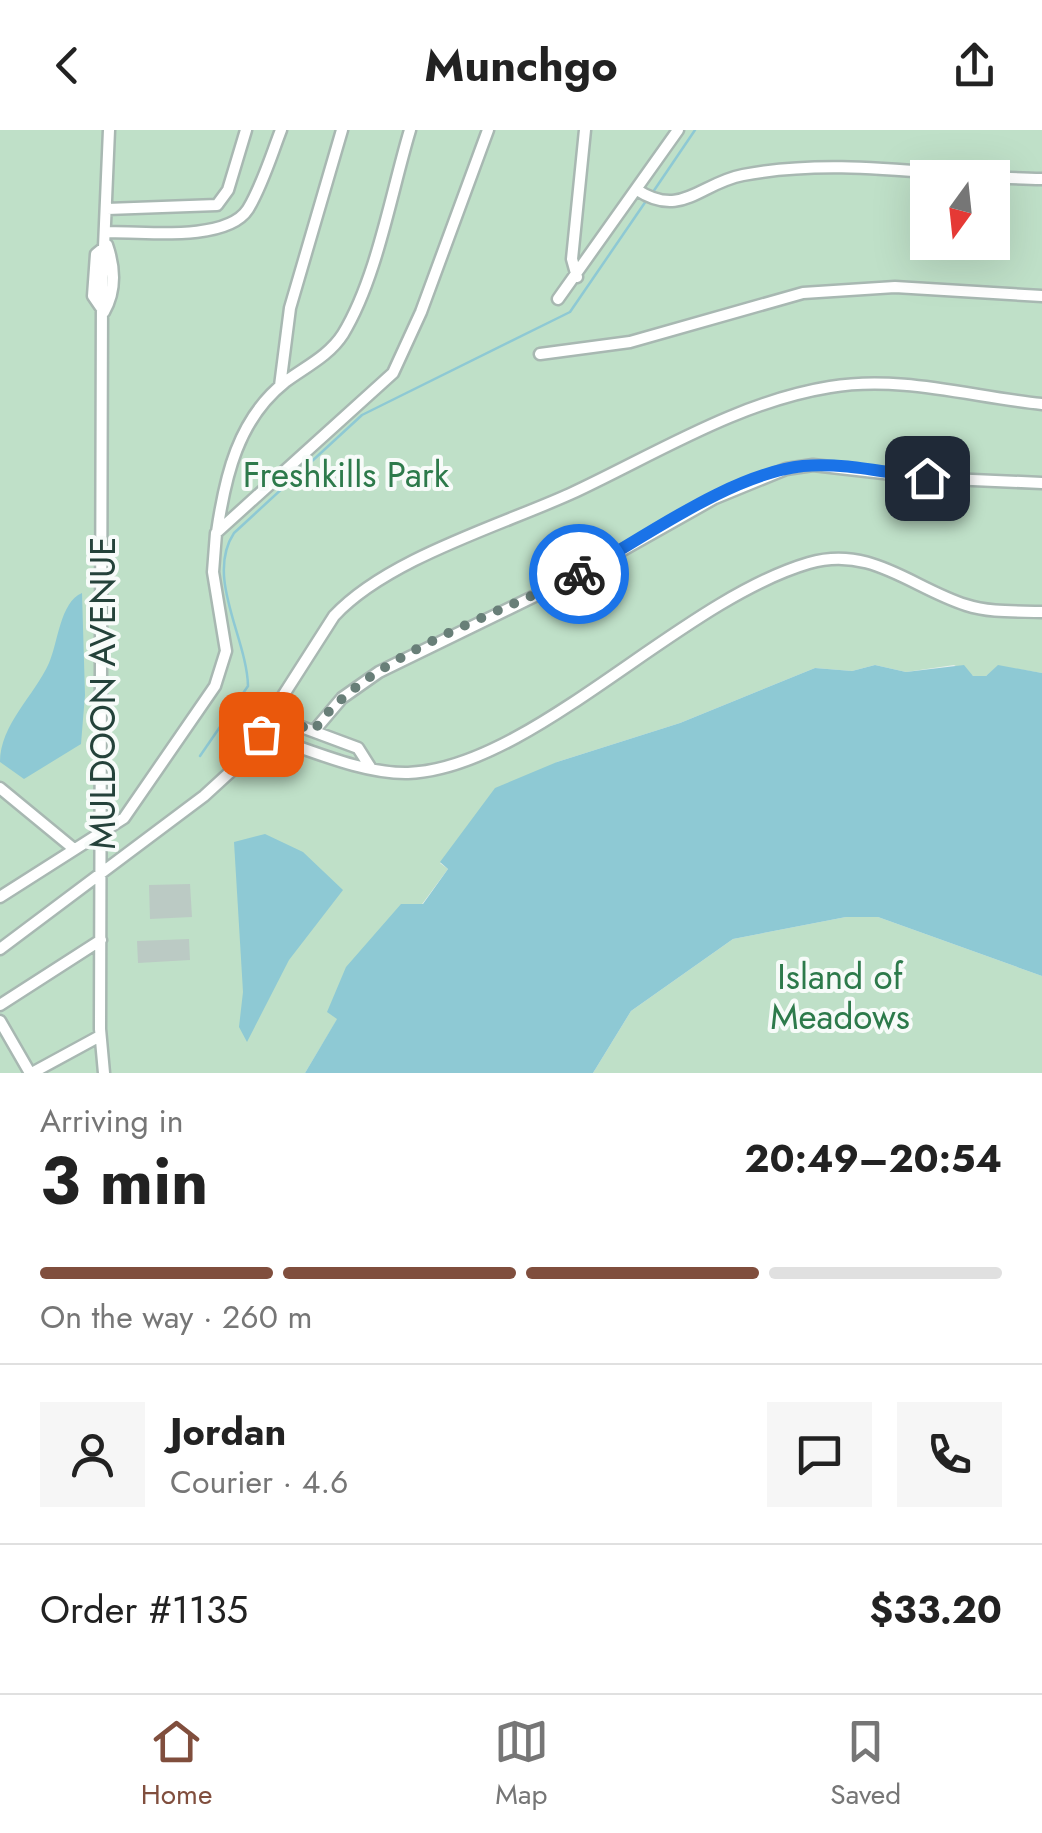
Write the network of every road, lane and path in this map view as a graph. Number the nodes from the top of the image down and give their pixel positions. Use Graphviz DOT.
graph roads {
  1 [pos="109,130"];
  2 [pos="246,130"];
  3 [pos="281,130"];
  4 [pos="342,130"];
  5 [pos="410,130"];
  6 [pos="488,130"];
  7 [pos="585,130"];
  8 [pos="678,130"];
  9 [pos="1042,180"];
  10 [pos="637,190"];
  11 [pos="107,209"];
  12 [pos="107,232"];
  13 [pos="577,277"];
  14 [pos="1042,296"];
  15 [pos="558,299"];
  16 [pos="540,354"];
  17 [pos="280,386"];
  18 [pos="1042,404"];
  19 [pos="1042,483"];
  20 [pos="216,533"];
  21 [pos="1042,612"];
  22 [pos="272,716"];
  23 [pos="314,731"];
  24 [pos="261,734"];
  25 [pos="370,767"];
  26 [pos="0,788"];
  27 [pos="102,832"];
  28 [pos="74,849"];
  29 [pos="102,871"];
  30 [pos="0,897"];
  31 [pos="101,940"];
  32 [pos="0,949"];
  33 [pos="0,1006"];
  34 [pos="0,1022"];
  35 [pos="100,1036"];
  36 [pos="31,1073"];
  37 [pos="104,1073"];
  1 -- 11 [label="street, MULDOON AVENUE"];
  2 -- 11 [label="street"];
  3 -- 12 [label="street"];
  4 -- 17 [label="street"];
  5 -- 17 [label="street"];
  6 -- 20 [label="street"];
  7 -- 13 [label="street"];
  8 -- 10 [label="street"];
  9 -- 10 [label="street"];
  10 -- 13 [label="street"];
  11 -- 12 [label="street, MULDOON AVENUE"];
  12 -- 27 [label="street, MULDOON AVENUE"];
  13 -- 15 [label="street"];
  14 -- 16 [label="street"];
  17 -- 20 [label="street"];
  18 -- 22 [label="street"];
  19 -- 23 [label="street"];
  20 -- 27 [label="street"];
  21 -- 25 [label="street"];
  22 -- 23 [label="street"];
  22 -- 24 [label="street"];
  23 -- 25 [label="street"];
  24 -- 25 [label="street"];
  24 -- 29 [label="street"];
  26 -- 28 [label="street"];
  27 -- 28 [label="street"];
  27 -- 29 [label="street, MULDOON AVENUE"];
  28 -- 30 [label="street"];
  29 -- 31 [label="street, MULDOON AVENUE"];
  29 -- 32 [label="street"];
  31 -- 33 [label="street"];
  31 -- 35 [label="street, MULDOON AVENUE"];
  34 -- 36 [label="street"];
  35 -- 36 [label="street"];
  35 -- 37 [label="street, MULDOON AVENUE"];
}
